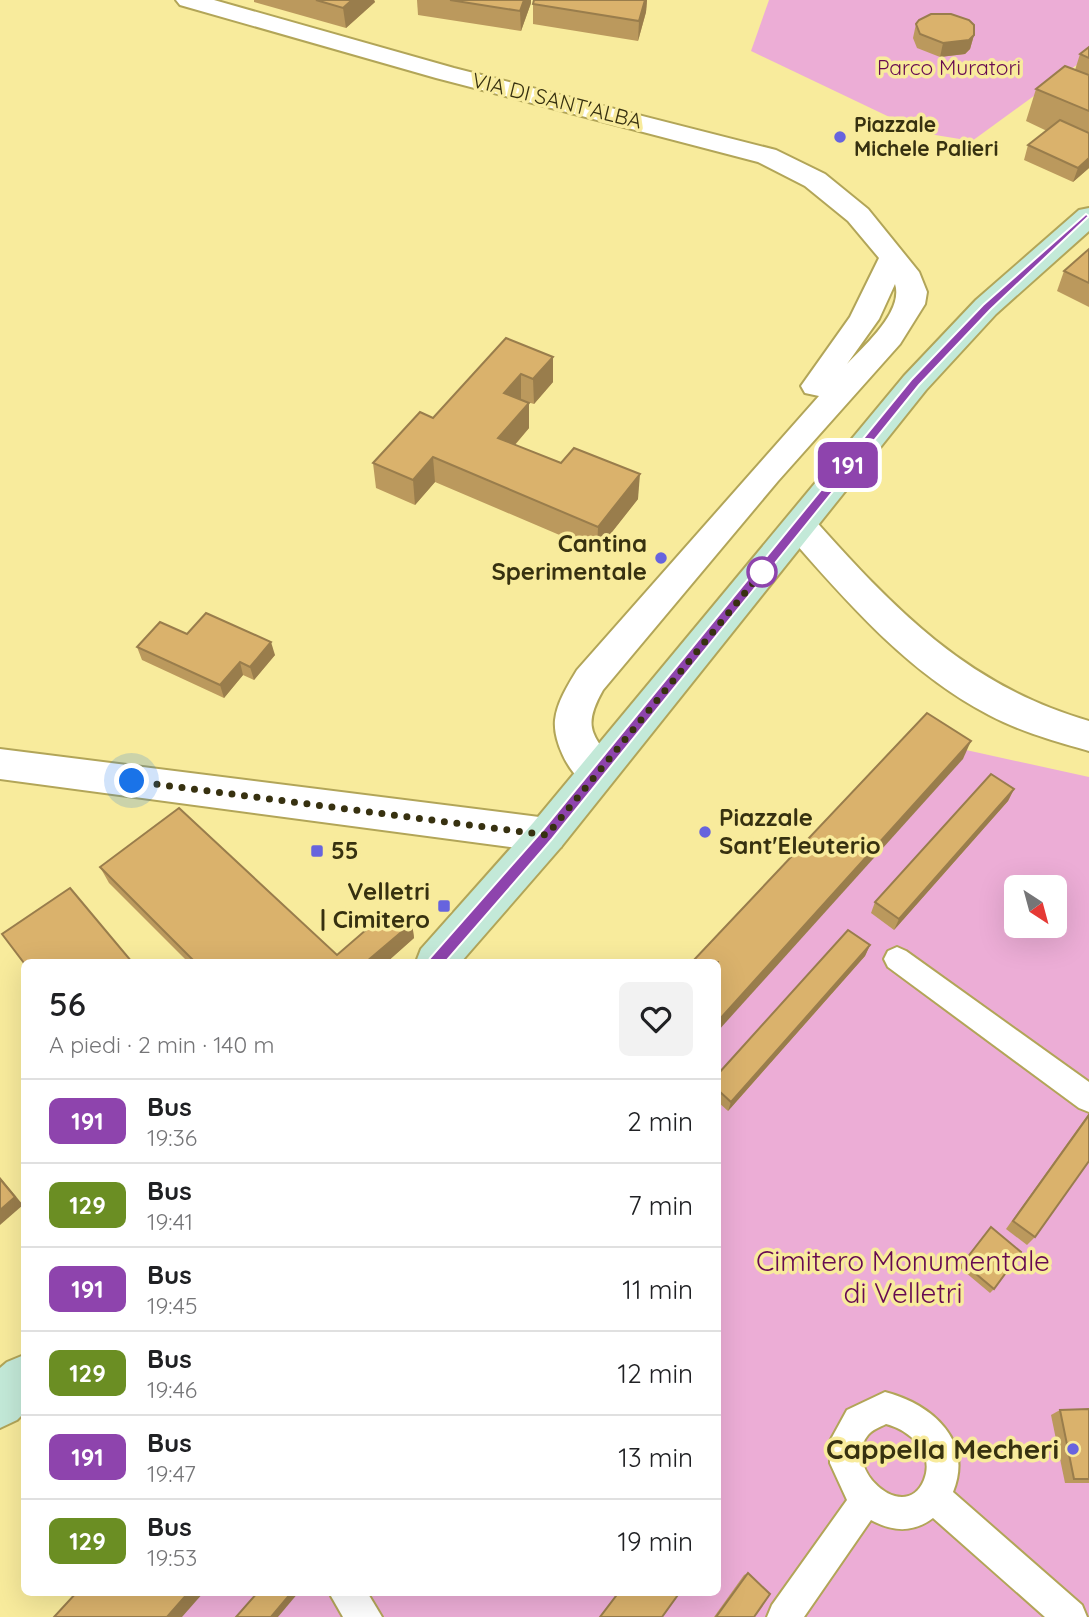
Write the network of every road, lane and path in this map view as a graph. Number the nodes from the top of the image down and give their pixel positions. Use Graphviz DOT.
graph roads {
  1 [pos="188,0"];
  2 [pos="1089,216"];
  3 [pos="800,526"];
  4 [pos="1089,736"];
  5 [pos="0,764"];
  6 [pos="598,772"];
  7 [pos="547,835"];
  8 [pos="439,959"];
  9 [pos="897,959"];
  10 [pos="1089,1099"];
  11 [pos="21,1383"];
  12 [pos="0,1403"];
  13 [pos="934,1497"];
  14 [pos="866,1500"];
  15 [pos="784,1617"];
  16 [pos="1070,1617"];
  1 -- 6 [label="street, VIA DI SANT'ALBA"];
  2 -- 3 [label="main road"];
  3 -- 4 [label="street"];
  3 -- 6 [label="main road"];
  5 -- 7 [label="street"];
  6 -- 7 [label="main road"];
  7 -- 8 [label="main road"];
  9 -- 10 [label="lane"];
  11 -- 12 [label="main road"];
  13 -- 14 [label="lane"];
  13 -- 14 [label="lane"];
  13 -- 16 [label="lane"];
  14 -- 15 [label="lane"];
}
